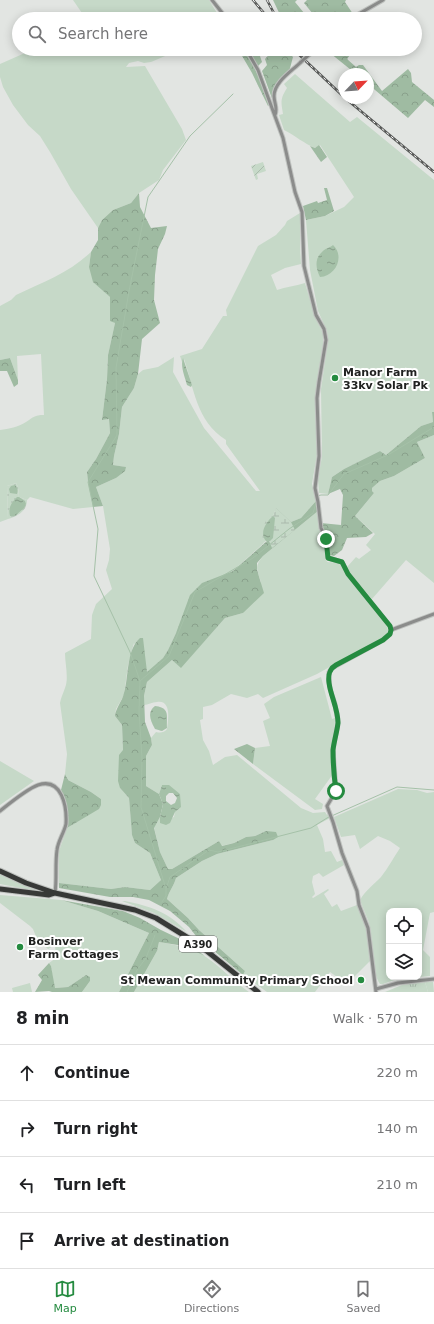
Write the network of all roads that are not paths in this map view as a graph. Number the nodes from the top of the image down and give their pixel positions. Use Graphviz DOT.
graph roads {
  1 [pos="212,0"];
  2 [pos="383,0"];
  3 [pos="221,12"];
  4 [pos="362,12"];
  5 [pos="250,56"];
  6 [pos="308,56"];
  7 [pos="275,115"];
  8 [pos="434,614"];
  9 [pos="391,630"];
  10 [pos="0,810"];
  11 [pos="0,871"];
  12 [pos="0,888"];
  13 [pos="55,893"];
  14 [pos="434,979"];
  15 [pos="376,990"];
  16 [pos="258,992"];
  1 -- 3 [label="street"];
  2 -- 4 [label="street"];
  5 -- 7 [label="street"];
  6 -- 7 [label="street, bridge"];
  7 -- 9 [label="street"];
  8 -- 9 [label="street"];
  9 -- 15 [label="street"];
  10 -- 13 [label="street"];
  11 -- 13 [label="highway, A390"];
  12 -- 13 [label="highway"];
  13 -- 16 [label="highway, A390"];
  14 -- 15 [label="street"];
}
